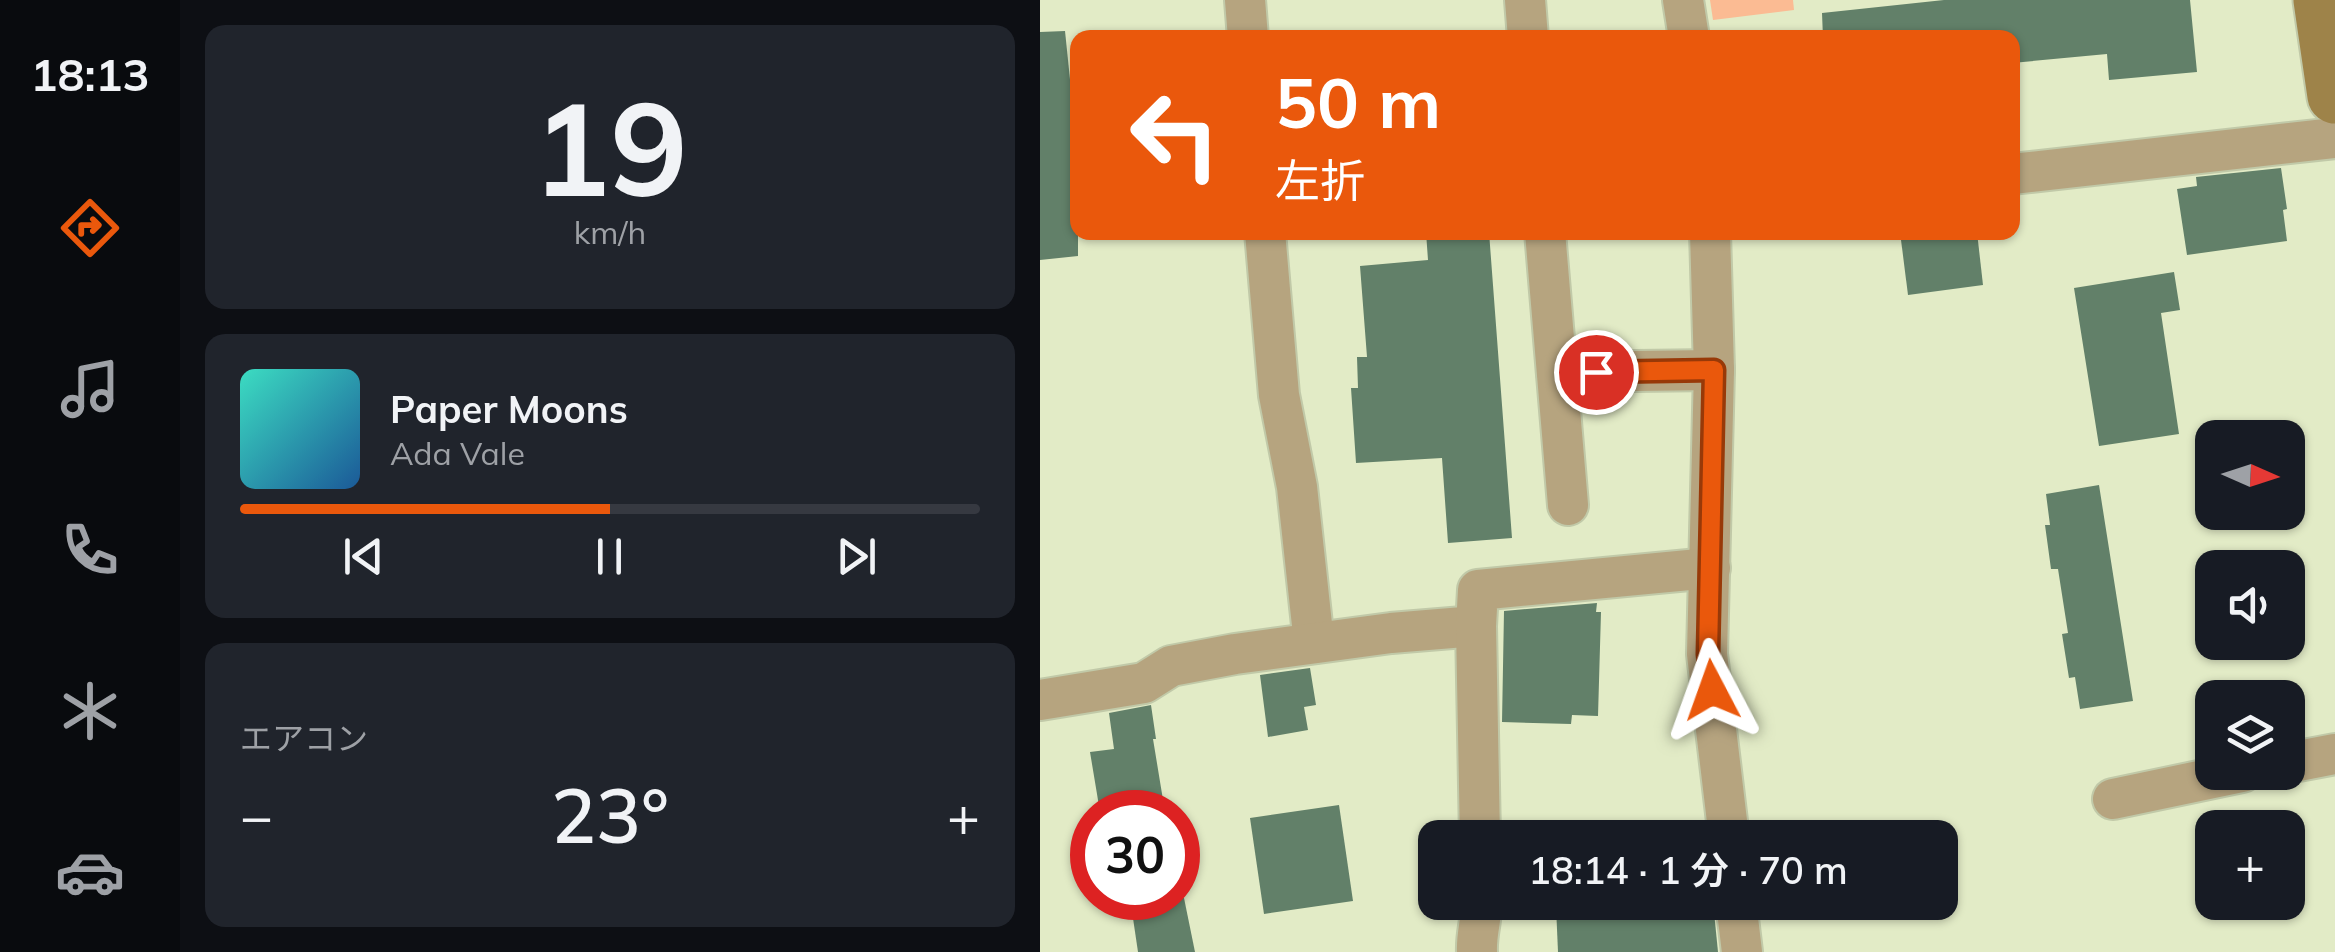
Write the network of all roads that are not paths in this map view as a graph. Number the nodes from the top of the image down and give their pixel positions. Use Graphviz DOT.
graph roads {
  1 [pos="1245,0"];
  2 [pos="1525,0"];
  3 [pos="1683,0"];
  4 [pos="2321,0"];
  5 [pos="1247,30"];
  6 [pos="1527,30"];
  7 [pos="1687,30"];
  8 [pos="2335,96"];
  9 [pos="2335,138"];
  10 [pos="2020,173"];
  11 [pos="1266,240"];
  12 [pos="1546,240"];
  13 [pos="1710,240"];
  14 [pos="1714,370"];
  15 [pos="1557,372"];
  16 [pos="1568,505"];
  17 [pos="1710,568"];
  18 [pos="1476,626"];
  19 [pos="1314,644"];
  20 [pos="1040,700"];
  21 [pos="2335,754"];
  22 [pos="2305,760"];
  23 [pos="2195,781"];
  24 [pos="2112,798"];
  25 [pos="1480,820"];
  26 [pos="1727,820"];
  27 [pos="1480,920"];
  28 [pos="1738,920"];
  29 [pos="1477,952"];
  30 [pos="1742,952"];
  1 -- 5 [label="street"];
  2 -- 6 [label="street"];
  3 -- 7 [label="street"];
  4 -- 8 [label="main road"];
  9 -- 10 [label="street"];
  11 -- 19 [label="street"];
  12 -- 15 [label="street"];
  13 -- 14 [label="street"];
  14 -- 15 [label="street"];
  14 -- 17 [label="street"];
  15 -- 16 [label="street"];
  17 -- 18 [label="street"];
  17 -- 26 [label="street"];
  18 -- 19 [label="street"];
  18 -- 25 [label="street"];
  19 -- 20 [label="street"];
  21 -- 22 [label="street"];
  23 -- 24 [label="street"];
  27 -- 29 [label="street"];
  28 -- 30 [label="street"];
}
